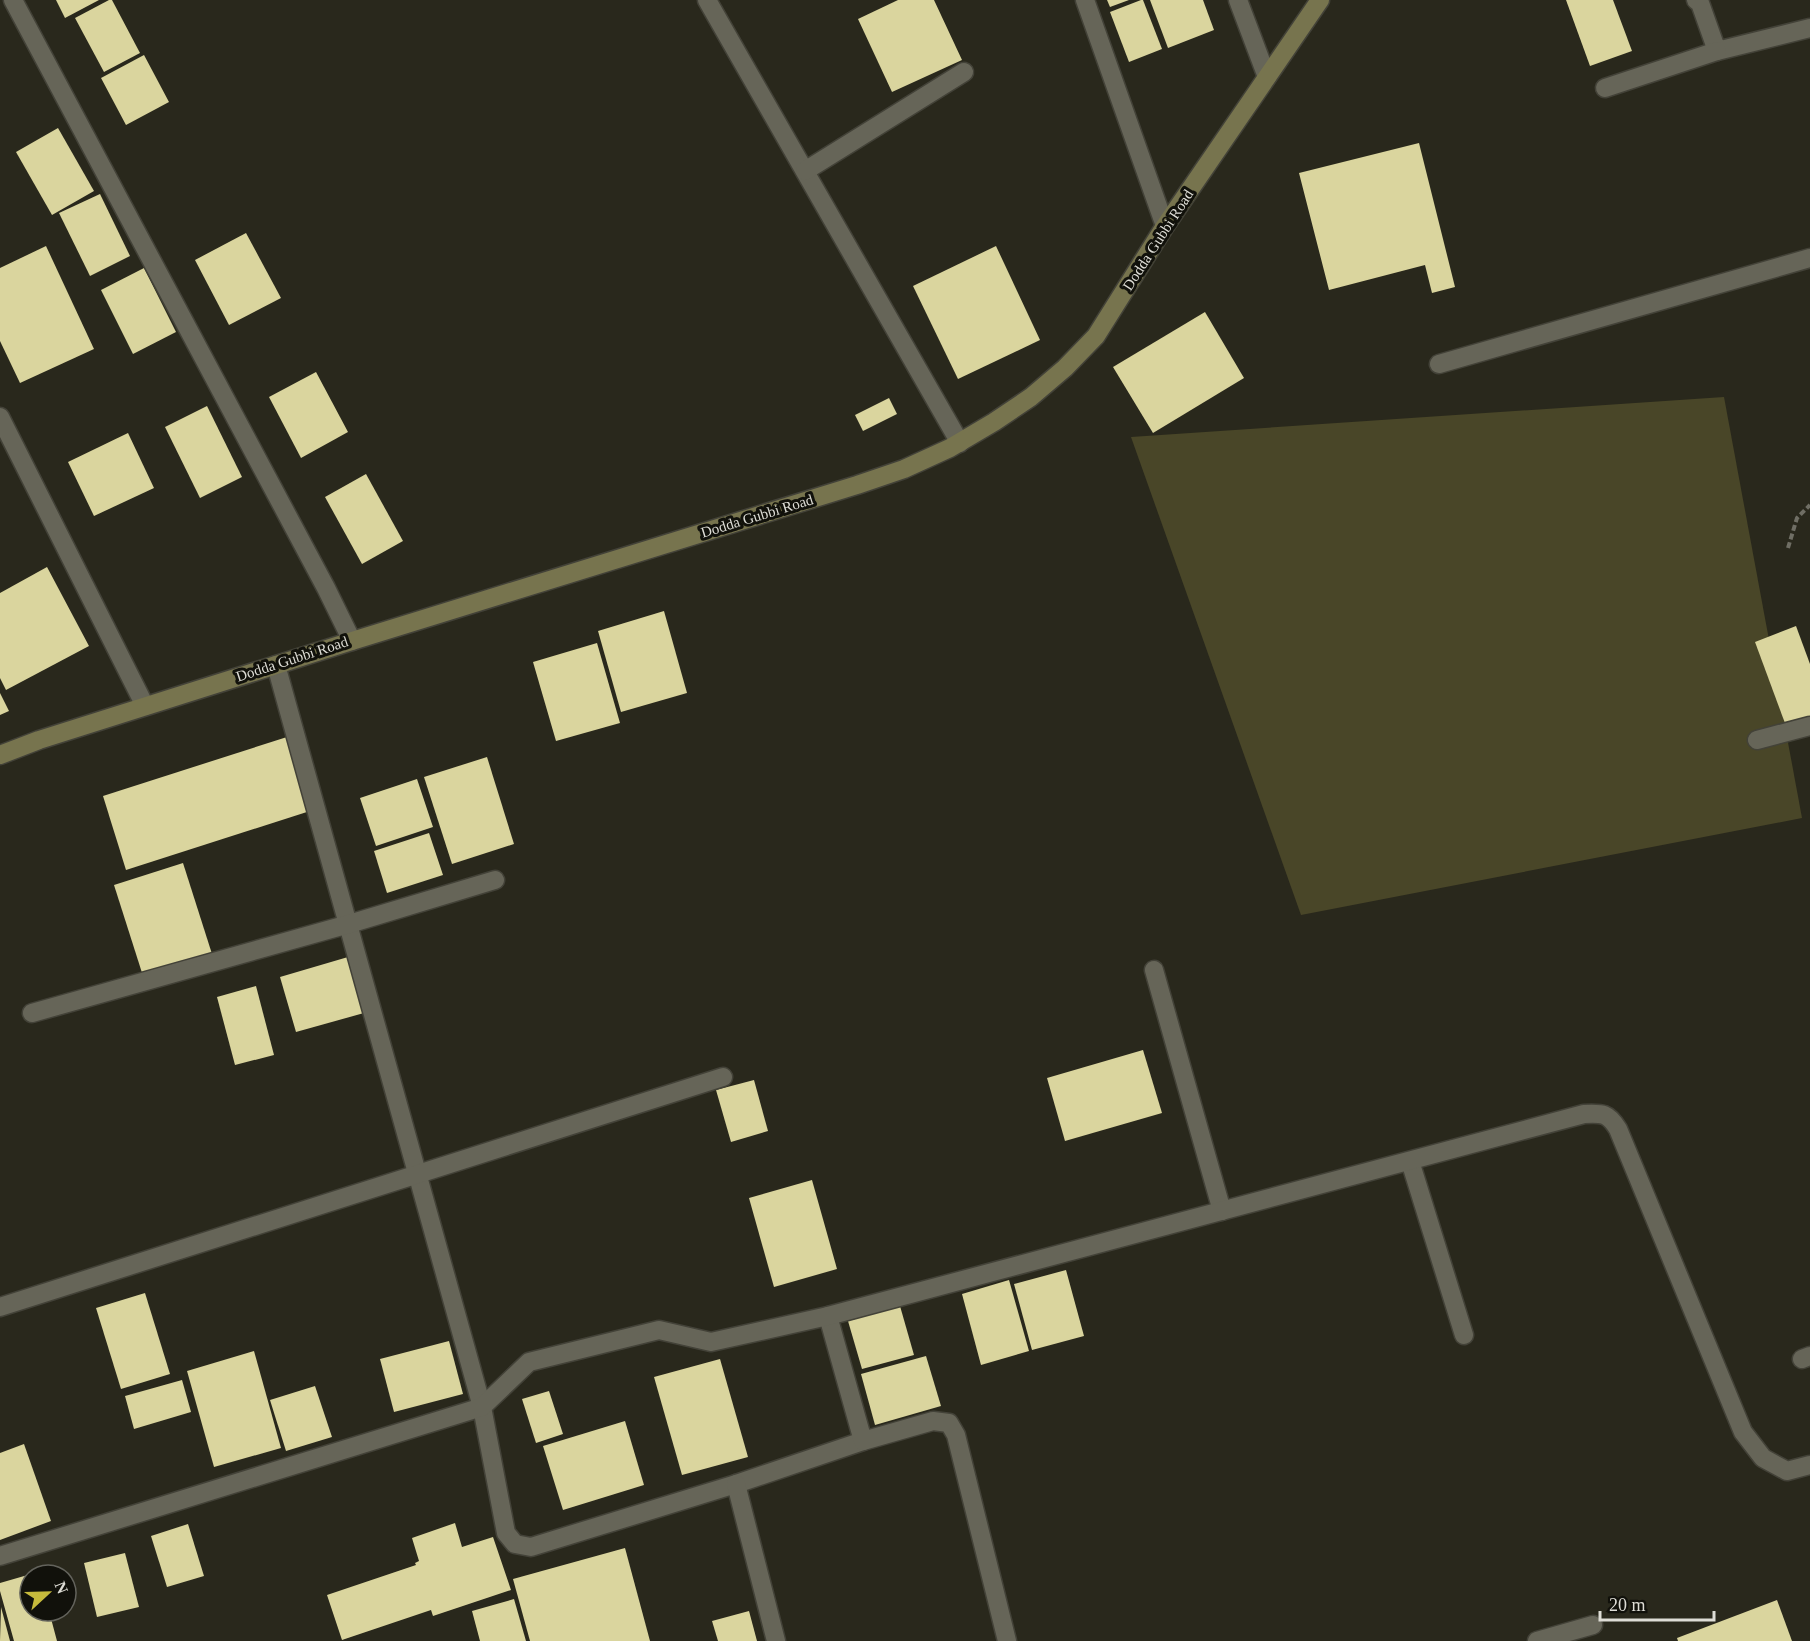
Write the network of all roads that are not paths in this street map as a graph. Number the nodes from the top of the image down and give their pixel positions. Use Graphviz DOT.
graph roads {
  1 [pos="13,0"];
  2 [pos="707,0"];
  3 [pos="1085,0"];
  4 [pos="1238,0"];
  5 [pos="1320,0"];
  6 [pos="1696,0"];
  7 [pos="1810,28"];
  8 [pos="1717,51"];
  9 [pos="964,72"];
  10 [pos="1267,77"];
  11 [pos="1605,88"];
  12 [pos="805,171"];
  13 [pos="1165,226"];
  14 [pos="1810,258"];
  15 [pos="1439,364"];
  16 [pos="0,417"];
  17 [pos="960,443"];
  18 [pos="352,641"];
  19 [pos="276,664"];
  20 [pos="145,706"];
  21 [pos="1810,726"];
  22 [pos="1757,740"];
  23 [pos="0,755"];
  24 [pos="495,880"];
  25 [pos="349,924"];
  26 [pos="1155,970"];
  27 [pos="32,1013"];
  28 [pos="723,1077"];
  29 [pos="1410,1161"];
  30 [pos="417,1173"];
  31 [pos="1222,1211"];
  32 [pos="0,1306"];
  33 [pos="828,1316"];
  34 [pos="1464,1335"];
  35 [pos="482,1407"];
  36 [pos="863,1442"];
  37 [pos="1810,1465"];
  38 [pos="736,1484"];
  39 [pos="0,1556"];
  40 [pos="1593,1625"];
  41 [pos="776,1641"];
  42 [pos="1007,1641"];
  43 [pos="1537,1641"];
  1 -- 18 [label="street"];
  2 -- 12 [label="street"];
  3 -- 13 [label="street"];
  4 -- 10 [label="street"];
  5 -- 10 [label="main road, Dodda Gubbi Road"];
  6 -- 8 [label="street"];
  7 -- 8 [label="street"];
  8 -- 11 [label="street"];
  9 -- 12 [label="street"];
  10 -- 13 [label="main road, Dodda Gubbi Road"];
  12 -- 17 [label="street"];
  13 -- 17 [label="main road, Dodda Gubbi Road"];
  14 -- 15 [label="street"];
  16 -- 20 [label="street"];
  17 -- 18 [label="main road, Dodda Gubbi Road"];
  18 -- 19 [label="main road, Dodda Gubbi Road"];
  19 -- 20 [label="main road, Dodda Gubbi Road"];
  19 -- 25 [label="street"];
  20 -- 23 [label="main road, Dodda Gubbi Road"];
  21 -- 22 [label="street"];
  24 -- 25 [label="street"];
  25 -- 27 [label="street"];
  25 -- 30 [label="street"];
  26 -- 31 [label="street"];
  28 -- 30 [label="street"];
  29 -- 31 [label="street"];
  29 -- 34 [label="street"];
  29 -- 37 [label="street"];
  30 -- 32 [label="street"];
  30 -- 35 [label="street"];
  31 -- 33 [label="street"];
  33 -- 35 [label="street"];
  33 -- 36 [label="street"];
  35 -- 38 [label="street"];
  35 -- 39 [label="street"];
  36 -- 38 [label="street"];
  36 -- 42 [label="street"];
  38 -- 41 [label="street"];
  40 -- 43 [label="street"];
}
